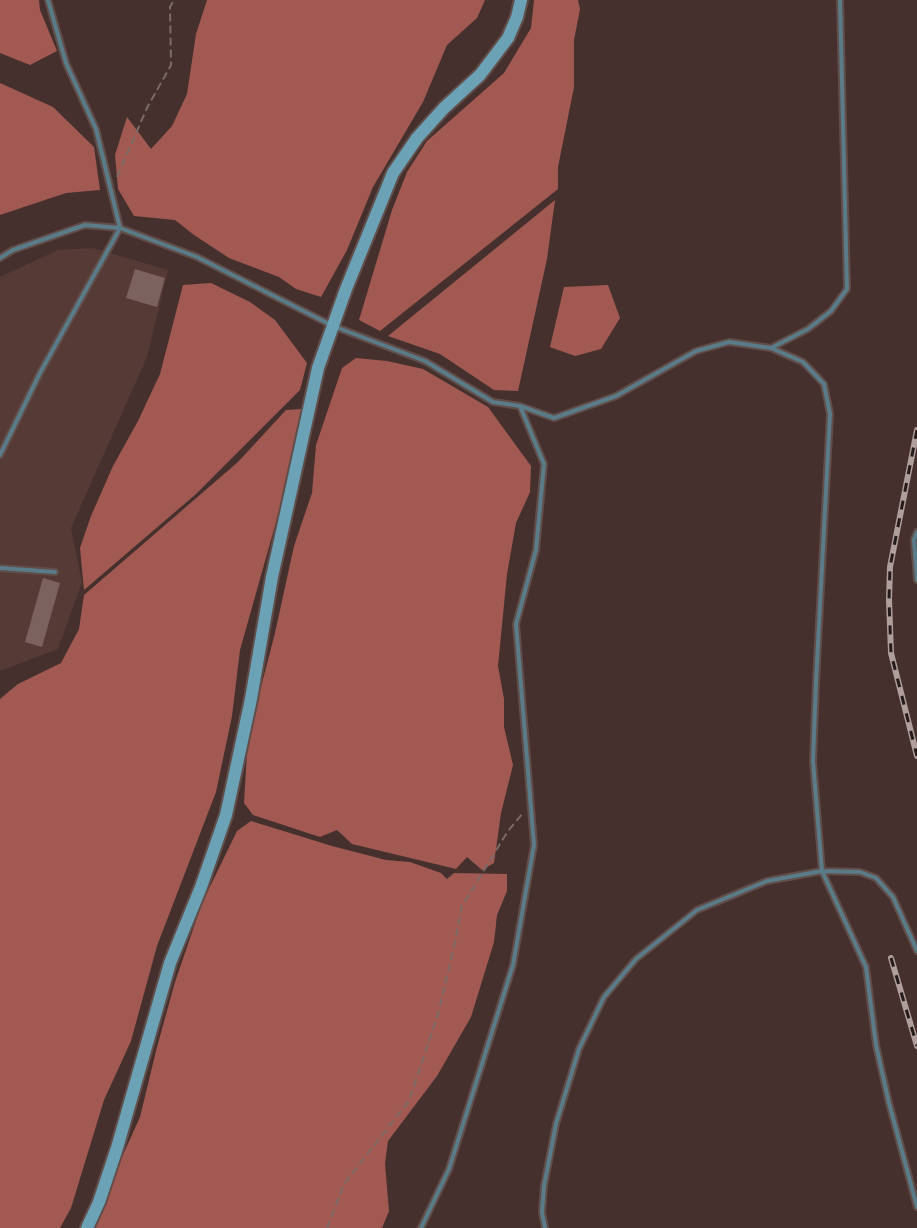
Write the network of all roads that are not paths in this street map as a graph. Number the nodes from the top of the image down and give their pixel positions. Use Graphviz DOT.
graph roads {
  1 [pos="48,0"];
  2 [pos="521,0"];
  3 [pos="840,0"];
  4 [pos="120,228"];
  5 [pos="0,258"];
  6 [pos="333,326"];
  7 [pos="771,348"];
  8 [pos="520,406"];
  9 [pos="0,455"];
  10 [pos="917,532"];
  11 [pos="0,568"];
  12 [pos="55,572"];
  13 [pos="917,580"];
  14 [pos="822,871"];
  15 [pos="917,951"];
  16 [pos="917,1207"];
  17 [pos="87,1228"];
  18 [pos="421,1228"];
  19 [pos="545,1228"];
  1 -- 4 [label="lane"];
  2 -- 6 [label="street"];
  3 -- 7 [label="lane"];
  4 -- 5 [label="lane"];
  4 -- 6 [label="lane"];
  4 -- 9 [label="lane"];
  6 -- 8 [label="lane"];
  6 -- 17 [label="street"];
  7 -- 8 [label="lane"];
  7 -- 14 [label="lane"];
  8 -- 18 [label="lane"];
  10 -- 13 [label="lane"];
  11 -- 12 [label="lane"];
  14 -- 15 [label="lane"];
  14 -- 16 [label="lane"];
  14 -- 19 [label="lane"];
}
